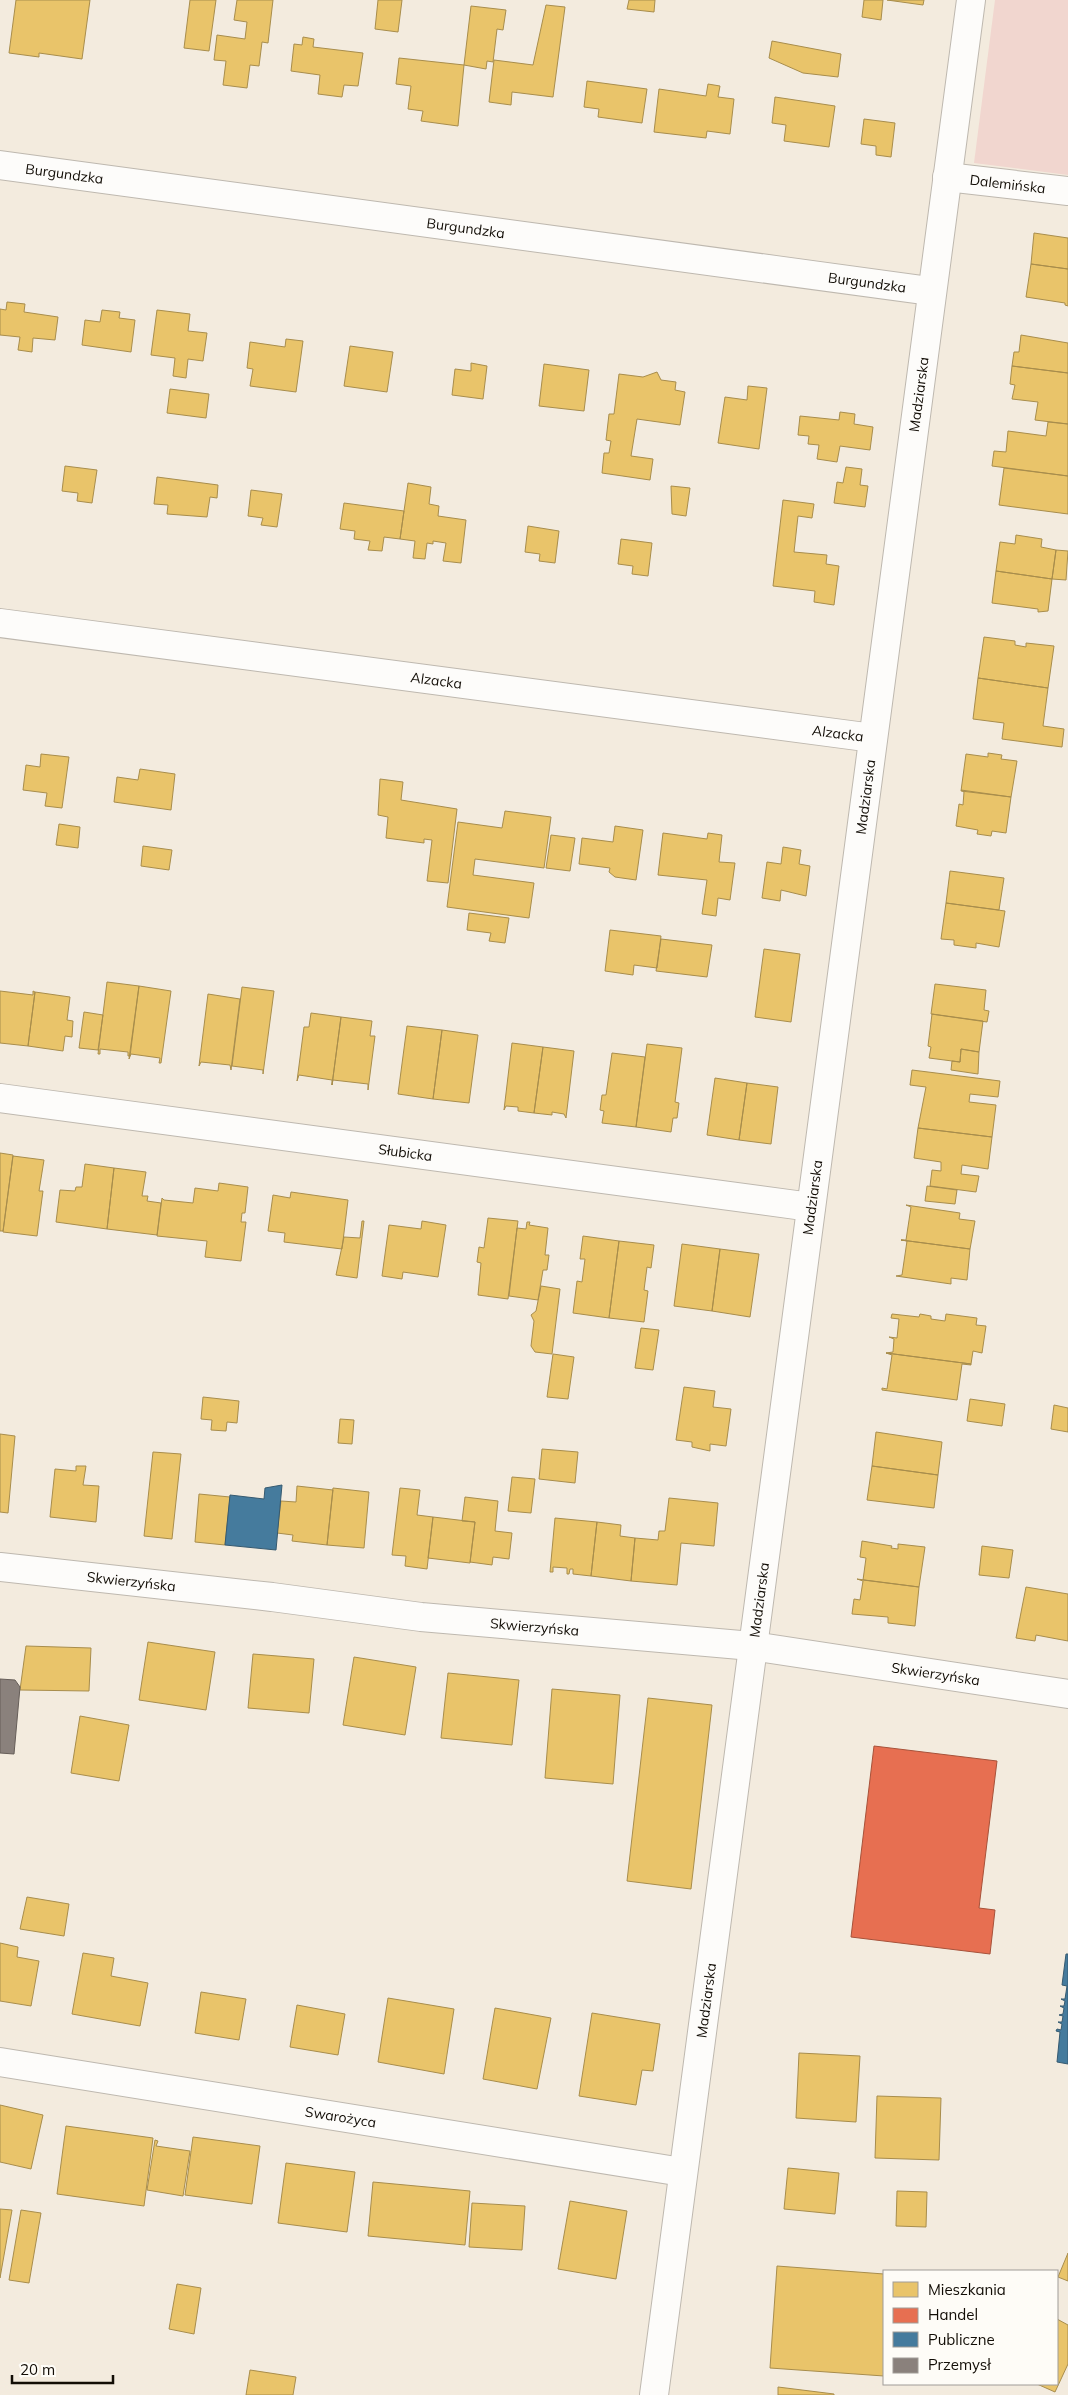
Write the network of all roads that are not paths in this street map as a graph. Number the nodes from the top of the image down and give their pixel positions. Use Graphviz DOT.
graph roads {
  1 [pos="970,0"];
  2 [pos="0,165"];
  3 [pos="947,177"];
  4 [pos="1068,191"];
  5 [pos="930,291"];
  6 [pos="0,623"];
  7 [pos="873,738"];
  8 [pos="0,1098"];
  9 [pos="811,1207"];
  10 [pos="0,1567"];
  11 [pos="752,1646"];
  12 [pos="1068,1694"];
  13 [pos="0,2062"];
  14 [pos="682,2172"];
  15 [pos="654,2395"];
  1 -- 3 [label="street, Madziarska"];
  2 -- 5 [label="street, Burgundzka"];
  3 -- 4 [label="street, Dalemińska"];
  3 -- 5 [label="street, Madziarska"];
  5 -- 7 [label="street, Madziarska"];
  6 -- 7 [label="street, Alzacka"];
  7 -- 9 [label="street, Madziarska"];
  8 -- 9 [label="street, Słubicka"];
  9 -- 11 [label="street, Madziarska"];
  10 -- 11 [label="street, Skwierzyńska"];
  11 -- 12 [label="street, Skwierzyńska"];
  11 -- 14 [label="street, Madziarska"];
  13 -- 14 [label="street, Swarożyca"];
  14 -- 15 [label="street, Madziarska"];
}
